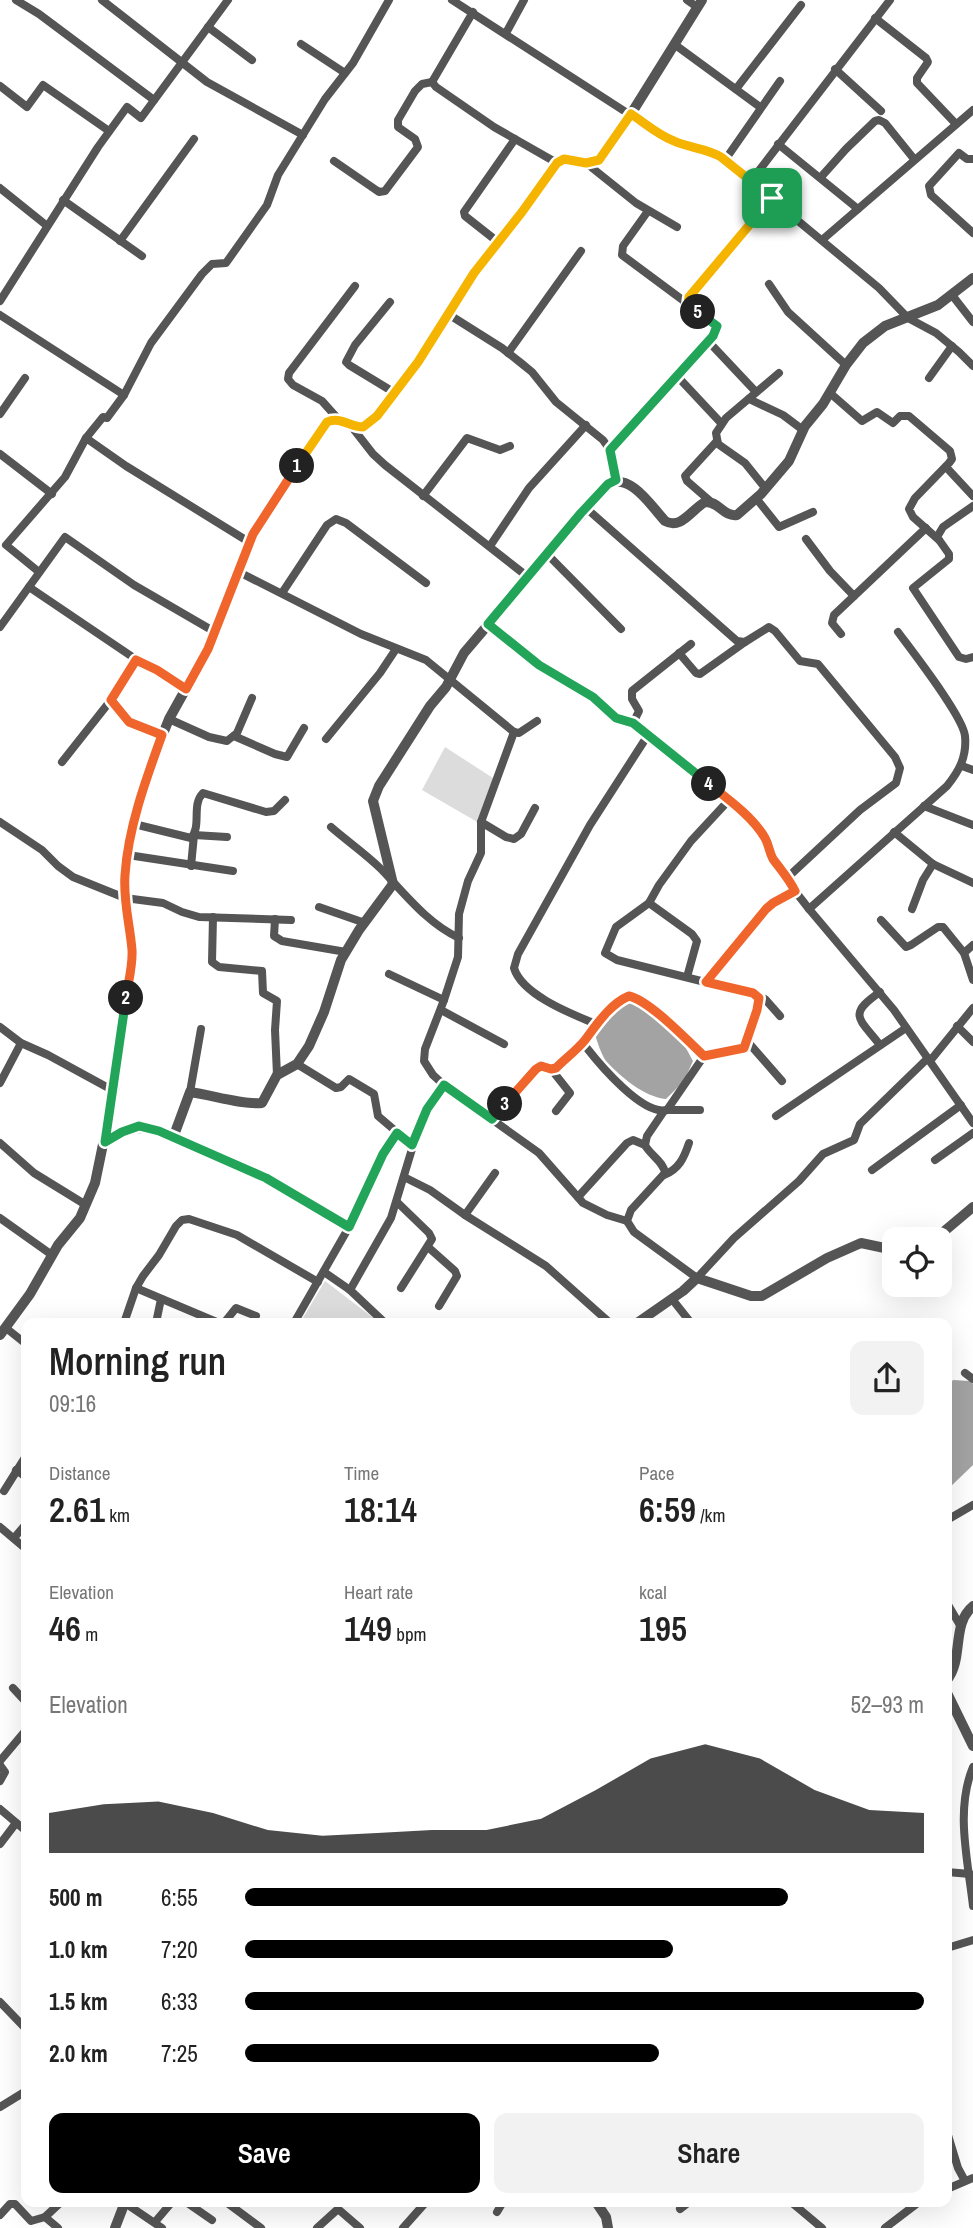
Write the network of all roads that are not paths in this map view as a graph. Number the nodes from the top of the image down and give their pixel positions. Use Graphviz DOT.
graph roads {
  1 [pos="16,0"];
  2 [pos="102,0"];
  3 [pos="228,0"];
  4 [pos="389,0"];
  5 [pos="452,0"];
  6 [pos="524,0"];
  7 [pos="687,0"];
  8 [pos="890,0"];
  9 [pos="699,3"];
  10 [pos="802,5"];
  11 [pos="473,12"];
  12 [pos="875,18"];
  13 [pos="208,27"];
  14 [pos="506,33"];
  15 [pos="301,44"];
  16 [pos="674,44"];
  17 [pos="252,60"];
  18 [pos="181,62"];
  19 [pos="835,69"];
  20 [pos="345,73"];
  21 [pos="780,81"];
  22 [pos="432,82"];
  23 [pos="0,86"];
  24 [pos="736,89"];
  25 [pos="154,100"];
  26 [pos="760,107"];
  27 [pos="973,110"];
  28 [pos="881,111"];
  29 [pos="631,114"];
  30 [pos="956,124"];
  31 [pos="109,131"];
  32 [pos="303,135"];
  33 [pos="194,139"];
  34 [pos="516,139"];
  35 [pos="778,144"];
  36 [pos="914,159"];
  37 [pos="973,159"];
  38 [pos="725,160"];
  39 [pos="334,161"];
  40 [pos="557,163"];
  41 [pos="586,163"];
  42 [pos="821,177"];
  43 [pos="751,181"];
  44 [pos="0,188"];
  45 [pos="772,198"];
  46 [pos="63,200"];
  47 [pos="858,209"];
  48 [pos="648,211"];
  49 [pos="46,225"];
  50 [pos="677,227"];
  51 [pos="973,233"];
  52 [pos="822,240"];
  53 [pos="120,241"];
  54 [pos="498,242"];
  55 [pos="582,251"];
  56 [pos="142,256"];
  57 [pos="973,278"];
  58 [pos="769,284"];
  59 [pos="355,286"];
  60 [pos="952,295"];
  61 [pos="0,301"];
  62 [pos="390,302"];
  63 [pos="688,304"];
  64 [pos="448,314"];
  65 [pos="0,315"];
  66 [pos="908,318"];
  67 [pos="973,323"];
  68 [pos="708,341"];
  69 [pos="952,346"];
  70 [pos="508,353"];
  71 [pos="846,365"];
  72 [pos="973,366"];
  73 [pos="779,373"];
  74 [pos="677,376"];
  75 [pos="25,378"];
  76 [pos="929,378"];
  77 [pos="395,393"];
  78 [pos="830,393"];
  79 [pos="124,395"];
  80 [pos="752,396"];
  81 [pos="0,414"];
  82 [pos="343,421"];
  83 [pos="721,423"];
  84 [pos="586,425"];
  85 [pos="803,430"];
  86 [pos="86,438"];
  87 [pos="717,441"];
  88 [pos="510,446"];
  89 [pos="610,450"];
  90 [pos="0,454"];
  91 [pos="946,467"];
  92 [pos="616,480"];
  93 [pos="766,489"];
  94 [pos="52,494"];
  95 [pos="423,496"];
  96 [pos="973,496"];
  97 [pos="756,498"];
  98 [pos="710,501"];
  99 [pos="973,506"];
  100 [pos="586,508"];
  101 [pos="813,512"];
  102 [pos="926,528"];
  103 [pos="806,539"];
  104 [pos="939,540"];
  105 [pos="249,542"];
  106 [pos="491,546"];
  107 [pos="547,554"];
  108 [pos="237,571"];
  109 [pos="39,572"];
  110 [pos="528,577"];
  111 [pos="426,583"];
  112 [pos="29,587"];
  113 [pos="282,593"];
  114 [pos="854,596"];
  115 [pos="488,624"];
  116 [pos="0,627"];
  117 [pos="621,629"];
  118 [pos="215,632"];
  119 [pos="898,632"];
  120 [pos="841,634"];
  121 [pos="745,642"];
  122 [pos="691,643"];
  123 [pos="396,649"];
  124 [pos="679,653"];
  125 [pos="973,657"];
  126 [pos="136,660"];
  127 [pos="450,679"];
  128 [pos="186,689"];
  129 [pos="252,698"];
  130 [pos="111,700"];
  131 [pos="169,719"];
  132 [pos="537,721"];
  133 [pos="633,723"];
  134 [pos="304,728"];
  135 [pos="973,729"];
  136 [pos="513,732"];
  137 [pos="965,734"];
  138 [pos="162,735"];
  139 [pos="648,735"];
  140 [pos="234,736"];
  141 [pos="326,739"];
  142 [pos="62,762"];
  143 [pos="961,766"];
  144 [pos="973,771"];
  145 [pos="285,800"];
  146 [pos="729,800"];
  147 [pos="924,806"];
  148 [pos="535,808"];
  149 [pos="0,822"];
  150 [pos="481,822"];
  151 [pos="134,824"];
  152 [pos="973,825"];
  153 [pos="331,827"];
  154 [pos="894,832"];
  155 [pos="194,835"];
  156 [pos="228,837"];
  157 [pos="128,855"];
  158 [pos="933,864"];
  159 [pos="191,866"];
  160 [pos="233,871"];
  161 [pos="788,877"];
  162 [pos="973,883"];
  163 [pos="393,884"];
  164 [pos="795,891"];
  165 [pos="125,898"];
  166 [pos="649,903"];
  167 [pos="320,907"];
  168 [pos="809,909"];
  169 [pos="912,909"];
  170 [pos="213,918"];
  171 [pos="275,919"];
  172 [pos="291,920"];
  173 [pos="881,920"];
  174 [pos="365,923"];
  175 [pos="459,938"];
  176 [pos="973,945"];
  177 [pos="345,953"];
  178 [pos="964,953"];
  179 [pos="389,974"];
  180 [pos="687,977"];
  181 [pos="973,980"];
  182 [pos="706,982"];
  183 [pos="880,992"];
  184 [pos="757,995"];
  185 [pos="444,1000"];
  186 [pos="973,1008"];
  187 [pos="441,1010"];
  188 [pos="780,1016"];
  189 [pos="596,1024"];
  190 [pos="957,1026"];
  191 [pos="0,1027"];
  192 [pos="906,1028"];
  193 [pos="201,1029"];
  194 [pos="585,1040"];
  195 [pos="747,1041"];
  196 [pos="973,1042"];
  197 [pos="21,1043"];
  198 [pos="504,1044"];
  199 [pos="880,1045"];
  200 [pos="704,1056"];
  201 [pos="929,1060"];
  202 [pos="297,1064"];
  203 [pos="551,1069"];
  204 [pos="276,1075"];
  205 [pos="782,1081"];
  206 [pos="0,1083"];
  207 [pos="444,1085"];
  208 [pos="114,1091"];
  209 [pos="190,1092"];
  210 [pos="961,1105"];
  211 [pos="700,1110"];
  212 [pos="556,1111"];
  213 [pos="665,1111"];
  214 [pos="776,1116"];
  215 [pos="492,1119"];
  216 [pos="973,1123"];
  217 [pos="397,1133"];
  218 [pos="973,1133"];
  219 [pos="173,1138"];
  220 [pos="105,1142"];
  221 [pos="0,1143"];
  222 [pos="689,1143"];
  223 [pos="412,1145"];
  224 [pos="645,1146"];
  225 [pos="935,1160"];
  226 [pos="872,1170"];
  227 [pos="495,1173"];
  228 [pos="664,1175"];
  229 [pos="404,1177"];
  230 [pos="578,1198"];
  231 [pos="397,1202"];
  232 [pos="86,1205"];
  233 [pos="971,1210"];
  234 [pos="464,1216"];
  235 [pos="0,1218"];
  236 [pos="627,1221"];
  237 [pos="349,1227"];
  238 [pos="950,1227"];
  239 [pos="428,1247"];
  240 [pos="882,1248"];
  241 [pos="52,1255"];
  242 [pos="324,1272"];
  243 [pos="697,1279"];
  244 [pos="318,1282"];
  245 [pos="136,1288"];
  246 [pos="401,1288"];
  247 [pos="350,1290"];
  248 [pos="161,1299"];
  249 [pos="672,1299"];
  250 [pos="439,1306"];
  251 [pos="256,1316"];
  252 [pos="126,1318"];
  253 [pos="157,1318"];
  254 [pos="207,1318"];
  255 [pos="228,1318"];
  256 [pos="297,1318"];
  257 [pos="380,1318"];
  258 [pos="604,1318"];
  259 [pos="644,1318"];
  260 [pos="687,1318"];
  261 [pos="3,1332"];
  262 [pos="21,1342"];
  263 [pos="21,1464"];
  264 [pos="16,1471"];
  265 [pos="21,1474"];
  266 [pos="4,1491"];
  267 [pos="973,1505"];
  268 [pos="952,1517"];
  269 [pos="0,1527"];
  270 [pos="21,1530"];
  271 [pos="14,1538"];
  272 [pos="21,1544"];
  273 [pos="973,1606"];
  274 [pos="952,1612"];
  275 [pos="961,1627"];
  276 [pos="952,1671"];
  277 [pos="13,1688"];
  278 [pos="21,1697"];
  279 [pos="952,1703"];
  280 [pos="21,1736"];
  281 [pos="973,1746"];
  282 [pos="0,1763"];
  283 [pos="973,1767"];
  284 [pos="0,1781"];
  285 [pos="0,1810"];
  286 [pos="16,1823"];
  287 [pos="21,1827"];
  288 [pos="0,1844"];
  289 [pos="952,1872"];
  290 [pos="970,1874"];
  291 [pos="973,1906"];
  292 [pos="973,1940"];
  293 [pos="952,1946"];
  294 [pos="1,2003"];
  295 [pos="21,2024"];
  296 [pos="21,2094"];
  297 [pos="0,2106"];
  298 [pos="952,2148"];
  299 [pos="969,2180"];
  300 [pos="952,2187"];
  301 [pos="56,2207"];
  302 [pos="123,2207"];
  303 [pos="132,2207"];
  304 [pos="168,2207"];
  305 [pos="193,2207"];
  306 [pos="233,2207"];
  307 [pos="338,2207"];
  308 [pos="342,2207"];
  309 [pos="422,2207"];
  310 [pos="500,2207"];
  311 [pos="599,2207"];
  312 [pos="683,2207"];
  313 [pos="797,2207"];
  314 [pos="913,2207"];
  315 [pos="680,2209"];
  316 [pos="497,2212"];
  317 [pos="0,2215"];
  318 [pos="45,2217"];
  319 [pos="212,2220"];
  320 [pos="155,2222"];
  321 [pos="58,2228"];
  322 [pos="115,2228"];
  323 [pos="162,2228"];
  324 [pos="261,2228"];
  325 [pos="317,2228"];
  326 [pos="360,2228"];
  327 [pos="403,2228"];
  328 [pos="608,2228"];
  329 [pos="821,2228"];
  330 [pos="886,2228"];
  1 -- 25 [label="street"];
  2 -- 18 [label="street"];
  3 -- 13 [label="street"];
  4 -- 20 [label="street"];
  5 -- 11 [label="street"];
  6 -- 14 [label="street"];
  7 -- 9 [label="street"];
  8 -- 12 [label="street"];
  9 -- 16 [label="street"];
  10 -- 24 [label="street"];
  11 -- 14 [label="street"];
  11 -- 22 [label="street"];
  12 -- 19 [label="street"];
  12 -- 30 [label="street"];
  13 -- 17 [label="street"];
  13 -- 18 [label="street"];
  14 -- 29 [label="street"];
  15 -- 20 [label="street"];
  16 -- 24 [label="street"];
  16 -- 29 [label="street"];
  18 -- 25 [label="street"];
  18 -- 32 [label="street"];
  19 -- 28 [label="street"];
  19 -- 35 [label="street"];
  20 -- 32 [label="street"];
  21 -- 26 [label="street"];
  22 -- 34 [label="street"];
  22 -- 39 [label="street"];
  23 -- 31 [label="street"];
  24 -- 26 [label="street"];
  25 -- 31 [label="street"];
  26 -- 38 [label="street"];
  27 -- 30 [label="street"];
  29 -- 38 [label="street"];
  29 -- 41 [label="street"];
  30 -- 36 [label="street"];
  31 -- 46 [label="street"];
  32 -- 79 [label="street"];
  33 -- 53 [label="street"];
  34 -- 40 [label="street"];
  34 -- 54 [label="street"];
  35 -- 42 [label="street"];
  35 -- 43 [label="street"];
  36 -- 42 [label="street"];
  36 -- 47 [label="street"];
  37 -- 51 [label="street"];
  38 -- 43 [label="street"];
  40 -- 41 [label="street"];
  40 -- 54 [label="street"];
  41 -- 48 [label="street"];
  42 -- 47 [label="street"];
  43 -- 45 [label="street"];
  44 -- 49 [label="street"];
  45 -- 52 [label="street"];
  45 -- 63 [label="street"];
  46 -- 49 [label="street"];
  46 -- 53 [label="street"];
  47 -- 52 [label="street"];
  48 -- 50 [label="street"];
  48 -- 63 [label="street"];
  49 -- 61 [label="street"];
  52 -- 66 [label="street"];
  53 -- 56 [label="street"];
  54 -- 64 [label="street"];
  55 -- 70 [label="street"];
  57 -- 60 [label="street"];
  58 -- 71 [label="street"];
  59 -- 82 [label="street"];
  60 -- 66 [label="street"];
  60 -- 67 [label="street"];
  62 -- 77 [label="street"];
  63 -- 68 [label="street"];
  64 -- 70 [label="street"];
  64 -- 77 [label="street"];
  65 -- 79 [label="street"];
  66 -- 69 [label="street"];
  66 -- 71 [label="street"];
  68 -- 74 [label="street"];
  68 -- 80 [label="street"];
  69 -- 72 [label="street"];
  69 -- 76 [label="street"];
  70 -- 84 [label="street"];
  71 -- 78 [label="street"];
  73 -- 80 [label="street"];
  74 -- 83 [label="street"];
  74 -- 89 [label="street"];
  75 -- 81 [label="street"];
  77 -- 82 [label="street"];
  78 -- 85 [label="street"];
  78 -- 91 [label="street"];
  79 -- 86 [label="street"];
  80 -- 83 [label="street"];
  80 -- 85 [label="street"];
  82 -- 95 [label="street"];
  82 -- 105 [label="street"];
  83 -- 87 [label="street"];
  84 -- 89 [label="street"];
  84 -- 106 [label="street"];
  85 -- 93 [label="street"];
  86 -- 94 [label="street"];
  86 -- 105 [label="street"];
  87 -- 93 [label="street"];
  87 -- 98 [label="street"];
  88 -- 95 [label="street"];
  89 -- 92 [label="street"];
  90 -- 94 [label="street"];
  91 -- 96 [label="street"];
  91 -- 102 [label="street"];
  92 -- 98 [label="street"];
  92 -- 100 [label="street"];
  93 -- 97 [label="street"];
  94 -- 109 [label="street"];
  95 -- 106 [label="street"];
  97 -- 98 [label="street"];
  97 -- 101 [label="street"];
  99 -- 104 [label="street"];
  100 -- 107 [label="street"];
  100 -- 121 [label="street"];
  102 -- 104 [label="street"];
  102 -- 114 [label="street"];
  103 -- 114 [label="street"];
  104 -- 125 [label="street"];
  105 -- 108 [label="street"];
  106 -- 110 [label="street"];
  107 -- 110 [label="street"];
  107 -- 117 [label="street"];
  108 -- 113 [label="street"];
  108 -- 118 [label="street"];
  109 -- 112 [label="street"];
  109 -- 118 [label="street"];
  110 -- 115 [label="street"];
  111 -- 113 [label="street"];
  112 -- 116 [label="street"];
  112 -- 126 [label="street"];
  113 -- 123 [label="street"];
  114 -- 120 [label="street"];
  115 -- 127 [label="street"];
  115 -- 133 [label="street"];
  118 -- 128 [label="street"];
  119 -- 137 [label="street"];
  121 -- 124 [label="street"];
  121 -- 161 [label="street"];
  122 -- 124 [label="street"];
  123 -- 127 [label="street"];
  123 -- 141 [label="street"];
  124 -- 133 [label="street"];
  126 -- 128 [label="street"];
  126 -- 130 [label="street"];
  127 -- 136 [label="street"];
  127 -- 163 [label="street"];
  128 -- 131 [label="street"];
  129 -- 140 [label="street"];
  130 -- 138 [label="street"];
  130 -- 142 [label="street"];
  131 -- 138 [label="street"];
  131 -- 140 [label="street"];
  132 -- 136 [label="street"];
  133 -- 139 [label="street"];
  134 -- 140 [label="street"];
  135 -- 137 [label="street"];
  136 -- 150 [label="street"];
  137 -- 143 [label="street"];
  138 -- 151 [label="street"];
  139 -- 146 [label="street"];
  139 -- 189 [label="street"];
  143 -- 144 [label="street"];
  143 -- 147 [label="street"];
  145 -- 155 [label="street"];
  146 -- 161 [label="street"];
  146 -- 166 [label="street"];
  147 -- 152 [label="street"];
  147 -- 154 [label="street"];
  148 -- 150 [label="street"];
  149 -- 165 [label="street"];
  150 -- 175 [label="street"];
  151 -- 155 [label="street"];
  151 -- 157 [label="street"];
  153 -- 163 [label="street"];
  154 -- 158 [label="street"];
  154 -- 168 [label="street"];
  155 -- 156 [label="street"];
  155 -- 159 [label="street"];
  157 -- 159 [label="street"];
  157 -- 165 [label="street"];
  158 -- 162 [label="street"];
  158 -- 169 [label="street"];
  159 -- 160 [label="street"];
  161 -- 164 [label="street"];
  163 -- 174 [label="street"];
  163 -- 175 [label="street"];
  164 -- 168 [label="street"];
  164 -- 182 [label="street"];
  165 -- 170 [label="street"];
  165 -- 208 [label="street"];
  166 -- 180 [label="street"];
  166 -- 180 [label="street"];
  167 -- 174 [label="street"];
  168 -- 183 [label="street"];
  170 -- 171 [label="street"];
  170 -- 204 [label="street"];
  171 -- 172 [label="street"];
  171 -- 177 [label="street"];
  173 -- 178 [label="street"];
  174 -- 177 [label="street"];
  175 -- 185 [label="street"];
  176 -- 178 [label="street"];
  177 -- 202 [label="street"];
  178 -- 181 [label="street"];
  179 -- 185 [label="street"];
  180 -- 182 [label="street"];
  182 -- 184 [label="street"];
  183 -- 192 [label="street"];
  183 -- 199 [label="street"];
  184 -- 188 [label="street"];
  184 -- 195 [label="street"];
  185 -- 187 [label="street"];
  186 -- 190 [label="street"];
  187 -- 198 [label="street"];
  187 -- 207 [label="street"];
  189 -- 194 [label="street"];
  189 -- 200 [label="street"];
  190 -- 196 [label="street"];
  190 -- 201 [label="street"];
  191 -- 197 [label="street"];
  192 -- 199 [label="street"];
  192 -- 201 [label="street"];
  193 -- 209 [label="street"];
  194 -- 203 [label="street"];
  194 -- 213 [label="street"];
  195 -- 200 [label="street"];
  195 -- 205 [label="street"];
  197 -- 206 [label="street"];
  197 -- 208 [label="street"];
  199 -- 214 [label="street"];
  200 -- 213 [label="street"];
  201 -- 210 [label="street"];
  201 -- 243 [label="street"];
  202 -- 204 [label="street"];
  202 -- 217 [label="street"];
  203 -- 212 [label="street"];
  203 -- 215 [label="street"];
  204 -- 209 [label="street"];
  207 -- 215 [label="street"];
  207 -- 223 [label="street"];
  208 -- 220 [label="street"];
  209 -- 219 [label="street"];
  210 -- 216 [label="street"];
  210 -- 226 [label="street"];
  211 -- 213 [label="street"];
  213 -- 224 [label="street"];
  215 -- 230 [label="street"];
  217 -- 223 [label="street"];
  217 -- 237 [label="street"];
  218 -- 225 [label="street"];
  219 -- 220 [label="street"];
  219 -- 237 [label="street"];
  220 -- 232 [label="street"];
  221 -- 232 [label="street"];
  222 -- 228 [label="street"];
  223 -- 229 [label="street"];
  224 -- 228 [label="street"];
  224 -- 230 [label="street"];
  227 -- 234 [label="street"];
  228 -- 236 [label="street"];
  229 -- 231 [label="street"];
  229 -- 234 [label="street"];
  230 -- 236 [label="street"];
  231 -- 239 [label="street"];
  231 -- 247 [label="street"];
  232 -- 241 [label="street"];
  233 -- 238 [label="street"];
  234 -- 258 [label="street"];
  235 -- 241 [label="street"];
  236 -- 243 [label="street"];
  237 -- 242 [label="street"];
  239 -- 246 [label="street"];
  239 -- 250 [label="street"];
  240 -- 243 [label="street"];
  241 -- 261 [label="street"];
  242 -- 244 [label="street"];
  242 -- 247 [label="street"];
  243 -- 249 [label="street"];
  244 -- 245 [label="street"];
  244 -- 256 [label="street"];
  245 -- 248 [label="street"];
  245 -- 252 [label="street"];
  247 -- 257 [label="street"];
  248 -- 253 [label="street"];
  248 -- 254 [label="street"];
  249 -- 259 [label="street"];
  249 -- 260 [label="street"];
  251 -- 255 [label="street"];
  261 -- 262 [label="street"];
  263 -- 264 [label="street"];
  264 -- 265 [label="street"];
  264 -- 266 [label="street"];
  267 -- 268 [label="street"];
  269 -- 271 [label="street"];
  270 -- 271 [label="street"];
  271 -- 272 [label="street"];
  273 -- 275 [label="street"];
  274 -- 275 [label="street"];
  275 -- 276 [label="street"];
  277 -- 278 [label="street"];
  279 -- 281 [label="street"];
  280 -- 282 [label="street"];
  282 -- 284 [label="street"];
  283 -- 290 [label="street"];
  285 -- 286 [label="street"];
  286 -- 287 [label="street"];
  286 -- 288 [label="street"];
  289 -- 290 [label="street"];
  290 -- 291 [label="street"];
  292 -- 293 [label="street"];
  294 -- 295 [label="street"];
  296 -- 297 [label="street"];
  298 -- 299 [label="street"];
  299 -- 300 [label="street"];
  301 -- 318 [label="street"];
  302 -- 322 [label="street"];
  303 -- 320 [label="street"];
  304 -- 320 [label="street"];
  305 -- 319 [label="street"];
  306 -- 324 [label="street"];
  307 -- 325 [label="street"];
  308 -- 326 [label="street"];
  309 -- 327 [label="street"];
  310 -- 316 [label="street"];
  311 -- 328 [label="street"];
  312 -- 315 [label="street"];
  313 -- 329 [label="street"];
  314 -- 330 [label="street"];
  317 -- 318 [label="street"];
  318 -- 321 [label="street"];
  320 -- 323 [label="street"];
}
